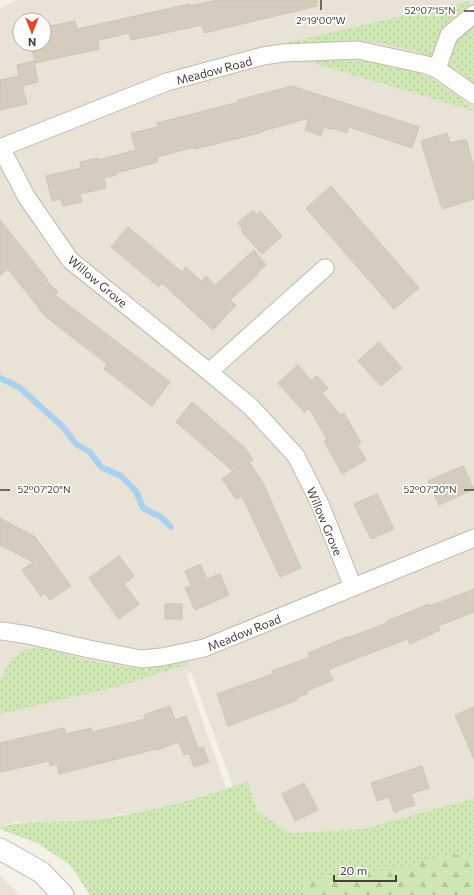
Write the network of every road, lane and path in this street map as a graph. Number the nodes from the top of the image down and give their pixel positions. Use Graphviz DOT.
graph roads {
  1 [pos="474,14"];
  2 [pos="437,69"];
  3 [pos="474,95"];
  4 [pos="1,148"];
  5 [pos="325,268"];
  6 [pos="209,372"];
  7 [pos="474,538"];
  8 [pos="353,587"];
  9 [pos="1,633"];
  10 [pos="0,849"];
  11 [pos="63,895"];
  1 -- 2 [label="street"];
  2 -- 3 [label="street, Meadow Road"];
  2 -- 4 [label="street, Meadow Road"];
  4 -- 6 [label="street, Willow Grove"];
  5 -- 6 [label="street"];
  6 -- 8 [label="street, Willow Grove"];
  7 -- 8 [label="street, Meadow Road"];
  8 -- 9 [label="street, Meadow Road"];
  10 -- 11 [label="street"];
}
